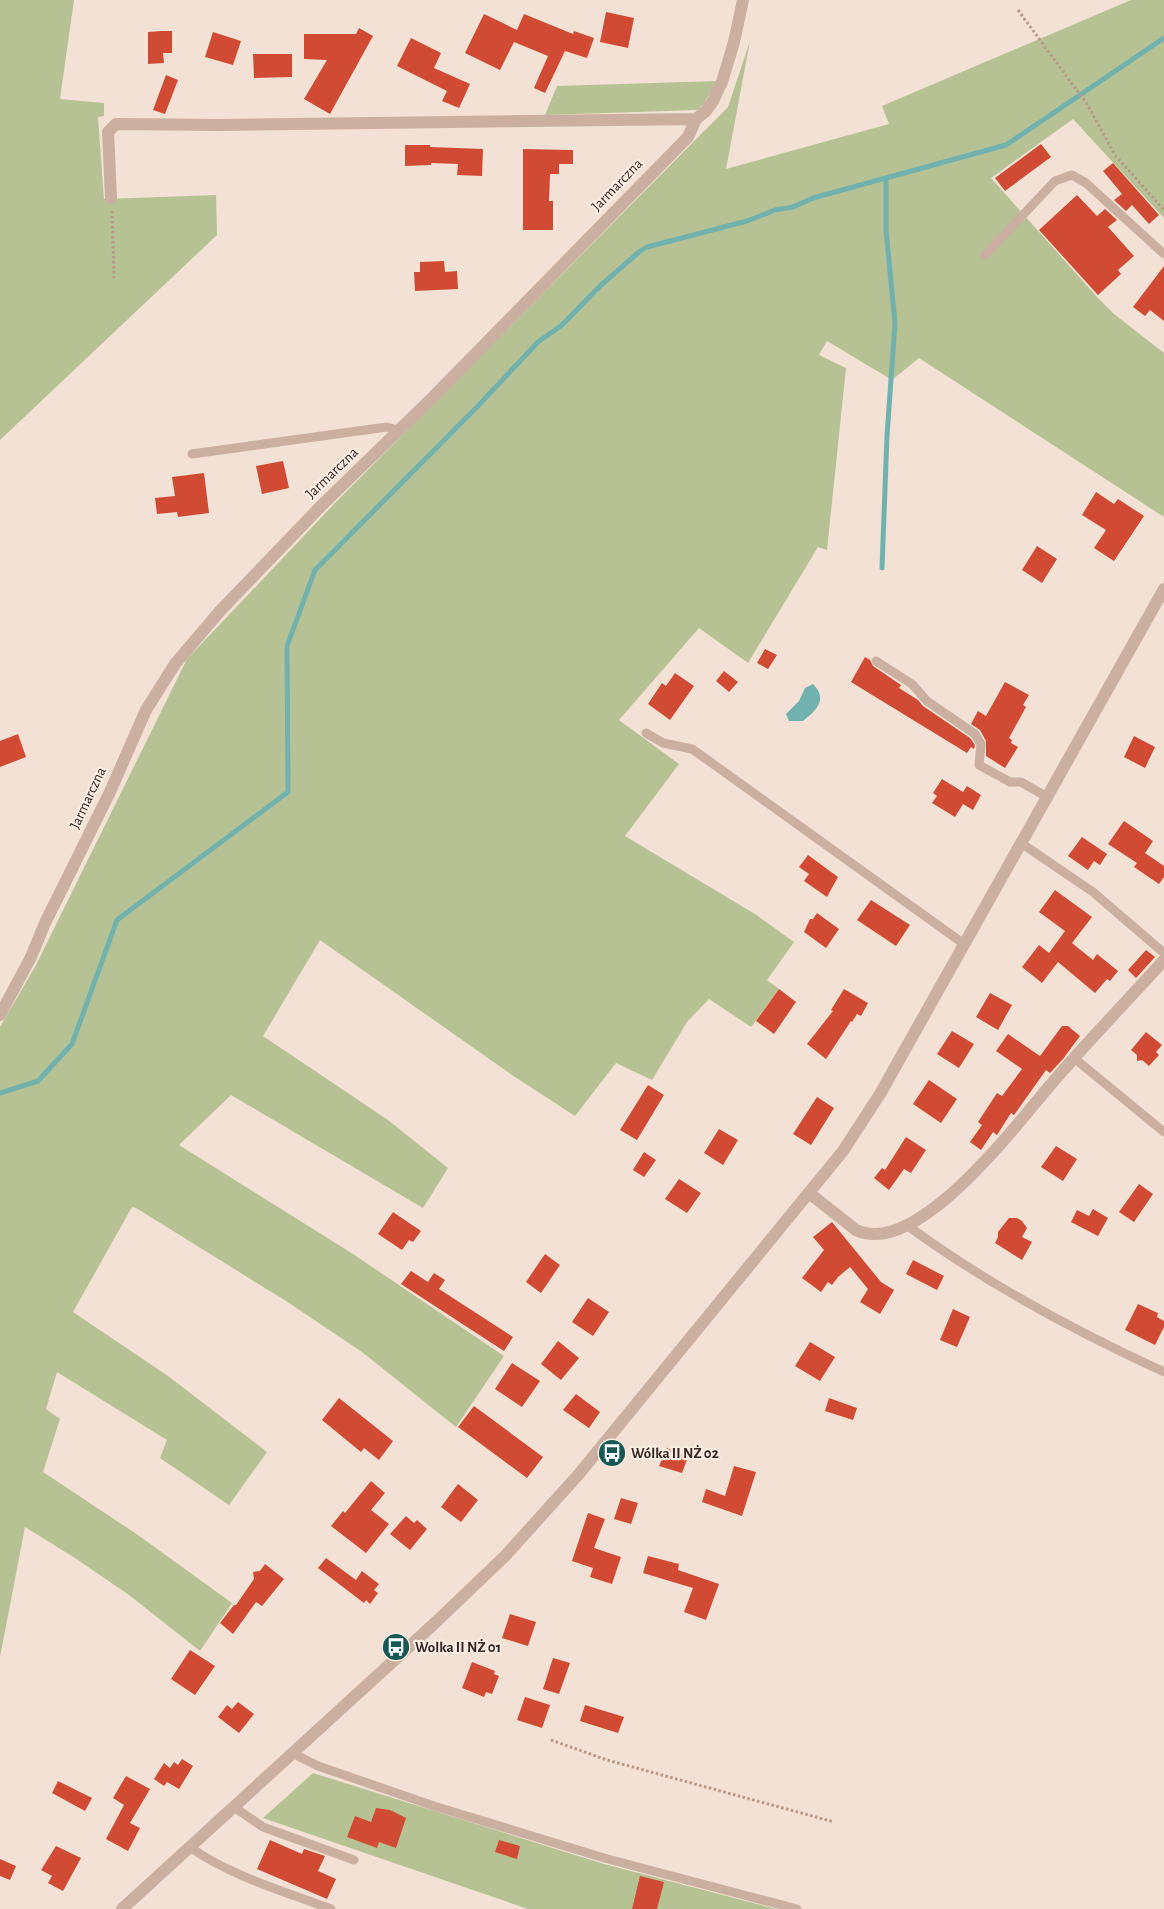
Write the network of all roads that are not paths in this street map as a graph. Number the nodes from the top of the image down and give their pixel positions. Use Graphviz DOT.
graph roads {
  1 [pos="742,0"];
  2 [pos="696,118"];
  3 [pos="111,198"];
  4 [pos="1164,254"];
  5 [pos="985,255"];
  6 [pos="397,433"];
  7 [pos="192,454"];
  8 [pos="1164,589"];
  9 [pos="876,662"];
  10 [pos="646,733"];
  11 [pos="1047,797"];
  12 [pos="1021,843"];
  13 [pos="964,944"];
  14 [pos="1164,953"];
  15 [pos="1164,960"];
  16 [pos="0,1015"];
  17 [pos="1074,1058"];
  18 [pos="1164,1132"];
  19 [pos="809,1193"];
  20 [pos="908,1226"];
  21 [pos="1164,1372"];
  22 [pos="292,1753"];
  23 [pos="234,1807"];
  24 [pos="190,1847"];
  25 [pos="354,1860"];
  26 [pos="122,1909"];
  27 [pos="331,1909"];
  28 [pos="797,1909"];
  1 -- 2 [label="street, Jarmarczna"];
  2 -- 3 [label="street"];
  2 -- 6 [label="street, Jarmarczna"];
  4 -- 5 [label="lane"];
  6 -- 7 [label="lane"];
  6 -- 16 [label="street, Jarmarczna"];
  8 -- 11 [label="street"];
  9 -- 11 [label="lane"];
  10 -- 13 [label="lane"];
  11 -- 12 [label="street"];
  12 -- 13 [label="street"];
  12 -- 14 [label="lane"];
  13 -- 19 [label="street"];
  15 -- 17 [label="street"];
  17 -- 18 [label="lane"];
  17 -- 20 [label="street"];
  19 -- 20 [label="street"];
  19 -- 22 [label="street"];
  20 -- 21 [label="lane"];
  22 -- 23 [label="street"];
  22 -- 28 [label="lane"];
  23 -- 24 [label="street"];
  23 -- 25 [label="lane"];
  24 -- 26 [label="street"];
  24 -- 27 [label="lane"];
}
